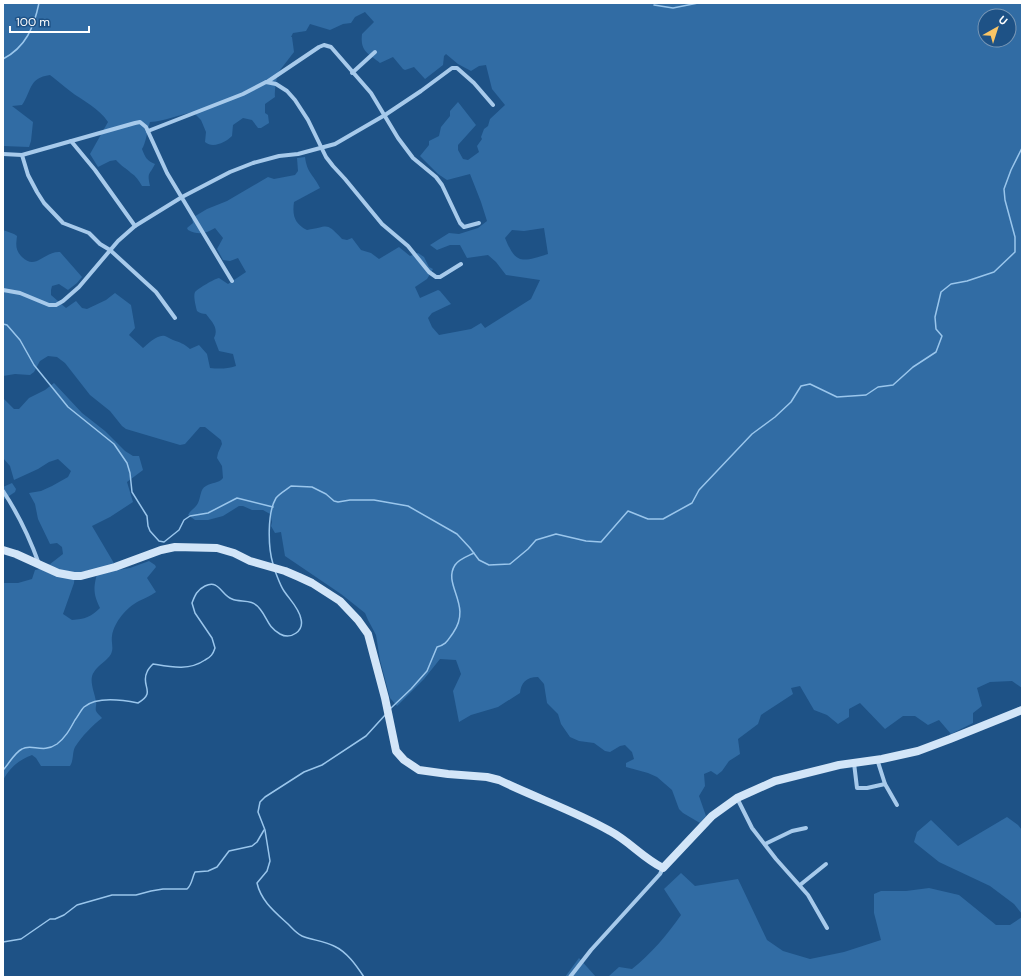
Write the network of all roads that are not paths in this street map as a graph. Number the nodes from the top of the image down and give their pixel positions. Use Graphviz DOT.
graph roads {
  1 [pos="375,52"];
  2 [pos="352,73"];
  3 [pos="266,82"];
  4 [pos="493,105"];
  5 [pos="385,115"];
  6 [pos="148,131"];
  7 [pos="71,141"];
  8 [pos="322,148"];
  9 [pos="3,154"];
  10 [pos="22,155"];
  11 [pos="182,197"];
  12 [pos="479,223"];
  13 [pos="135,226"];
  14 [pos="110,250"];
  15 [pos="461,264"];
  16 [pos="232,281"];
  17 [pos="3,290"];
  18 [pos="175,318"];
  19 [pos="3,491"];
  20 [pos="3,550"];
  21 [pos="39,565"];
  22 [pos="1022,710"];
  23 [pos="877,759"];
  24 [pos="854,762"];
  25 [pos="885,784"];
  26 [pos="737,798"];
  27 [pos="898,804"];
  28 [pos="806,828"];
  29 [pos="765,844"];
  30 [pos="826,864"];
  31 [pos="663,868"];
  32 [pos="800,886"];
  33 [pos="827,928"];
  34 [pos="570,977"];
  1 -- 2 [label="street"];
  2 -- 3 [label="street"];
  2 -- 5 [label="street"];
  3 -- 6 [label="street"];
  3 -- 8 [label="street"];
  4 -- 5 [label="street"];
  5 -- 8 [label="street"];
  5 -- 12 [label="street"];
  6 -- 7 [label="street"];
  6 -- 11 [label="street"];
  7 -- 10 [label="street"];
  7 -- 13 [label="street"];
  8 -- 11 [label="street"];
  8 -- 15 [label="street"];
  9 -- 10 [label="street"];
  10 -- 14 [label="street"];
  11 -- 13 [label="street"];
  11 -- 16 [label="street"];
  13 -- 14 [label="street"];
  14 -- 17 [label="street"];
  14 -- 18 [label="street"];
  19 -- 21 [label="street"];
  20 -- 21 [label="main road"];
  21 -- 31 [label="main road"];
  22 -- 23 [label="main road"];
  23 -- 24 [label="main road"];
  23 -- 25 [label="street"];
  24 -- 25 [label="street"];
  24 -- 26 [label="main road"];
  25 -- 27 [label="street"];
  26 -- 29 [label="street"];
  26 -- 31 [label="main road"];
  28 -- 29 [label="street"];
  29 -- 32 [label="street"];
  30 -- 32 [label="street"];
  31 -- 34 [label="street"];
  32 -- 33 [label="street"];
}
